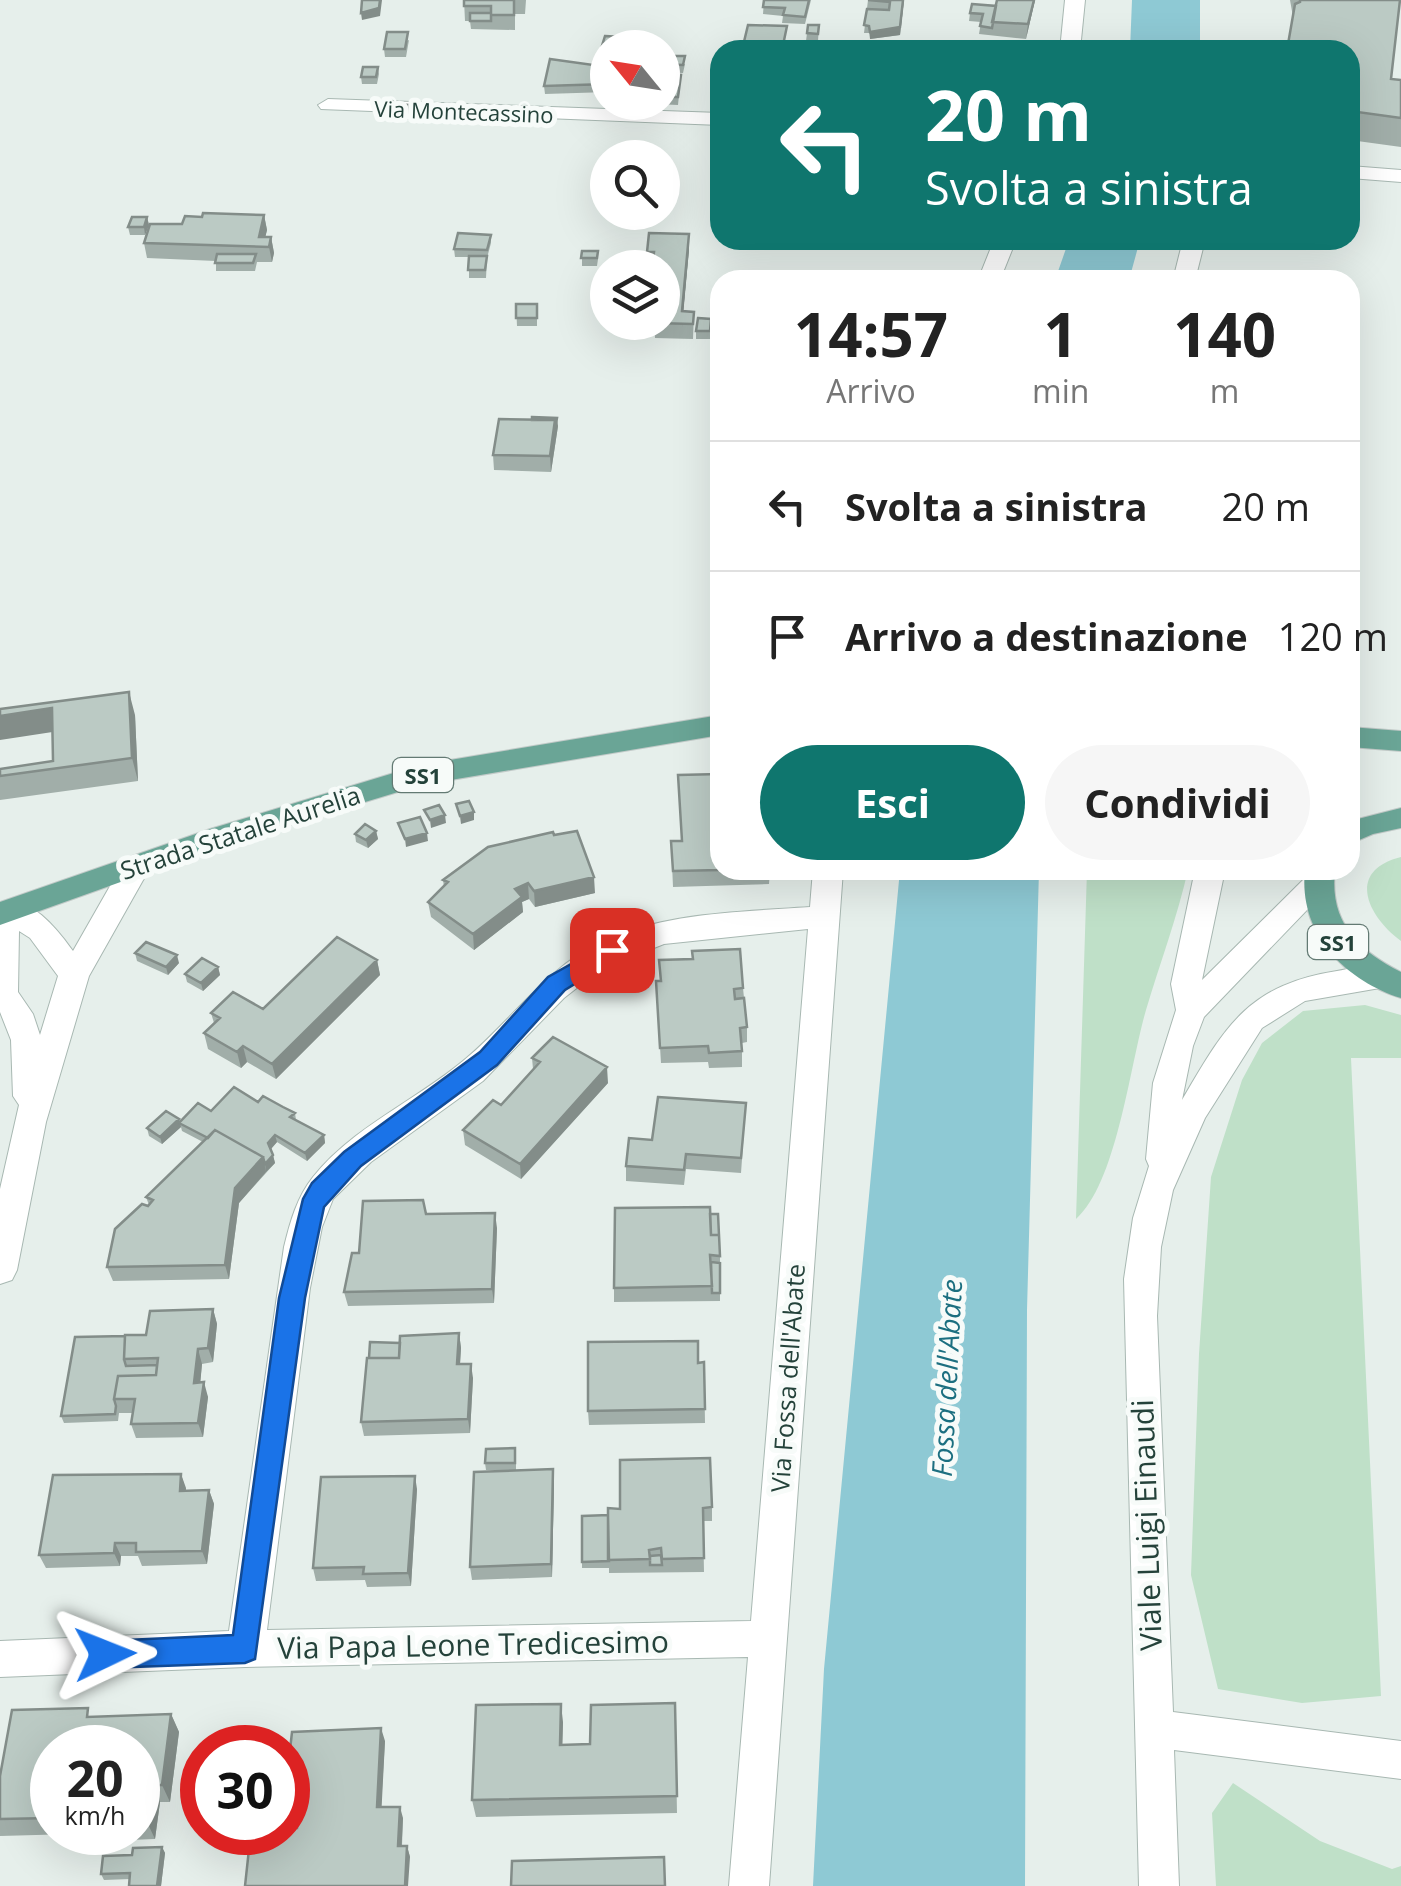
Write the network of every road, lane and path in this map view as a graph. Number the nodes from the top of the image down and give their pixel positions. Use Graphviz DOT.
graph roads {
  1 [pos="1075,0"];
  2 [pos="1071,40"];
  3 [pos="328,105"];
  4 [pos="710,119"];
  5 [pos="1360,173"];
  6 [pos="1401,176"];
  7 [pos="710,728"];
  8 [pos="1360,738"];
  9 [pos="1401,741"];
  10 [pos="1397,817"];
  11 [pos="1360,830"];
  12 [pos="136,866"];
  13 [pos="827,880"];
  14 [pos="1208,880"];
  15 [pos="1315,880"];
  16 [pos="1318,880"];
  17 [pos="5,913"];
  18 [pos="822,917"];
  19 [pos="74,975"];
  20 [pos="1391,981"];
  21 [pos="2,993"];
  22 [pos="1191,1010"];
  23 [pos="30,1122"];
  24 [pos="1162,1167"];
  25 [pos="0,1270"];
  26 [pos="767,1639"];
  27 [pos="245,1649"];
  28 [pos="0,1659"];
  29 [pos="1152,1728"];
  30 [pos="1401,1760"];
  31 [pos="749,1886"];
  32 [pos="1159,1886"];
  1 -- 2 [label="street"];
  3 -- 4 [label="street, Via Montecassino"];
  5 -- 6 [label="street"];
  7 -- 12 [label="main road, Strada Statale Aurelia / SS1"];
  8 -- 9 [label="main road"];
  10 -- 11 [label="main road"];
  12 -- 17 [label="main road, Strada Statale Aurelia / SS1"];
  12 -- 19 [label="street"];
  13 -- 18 [label="street, Via Fossa dell'Abate"];
  14 -- 22 [label="street, Viale Luigi Einaudi"];
  15 -- 22 [label="street, Viale Luigi Einaudi"];
  16 -- 20 [label="main road, SS1"];
  17 -- 19 [label="street"];
  17 -- 21 [label="street"];
  18 -- 26 [label="street, Via Fossa dell'Abate"];
  18 -- 27 [label="street"];
  19 -- 23 [label="street"];
  20 -- 24 [label="street, Viale Luigi Einaudi"];
  21 -- 23 [label="street"];
  22 -- 24 [label="street, Viale Luigi Einaudi"];
  23 -- 25 [label="street"];
  24 -- 29 [label="street, Viale Luigi Einaudi"];
  26 -- 27 [label="street, Via Papa Leone Tredicesimo"];
  26 -- 31 [label="street, Via Fossa dell'Abate"];
  27 -- 28 [label="street, Via Papa Leone Tredicesimo"];
  29 -- 30 [label="street"];
  29 -- 32 [label="street, Viale Luigi Einaudi"];
}
